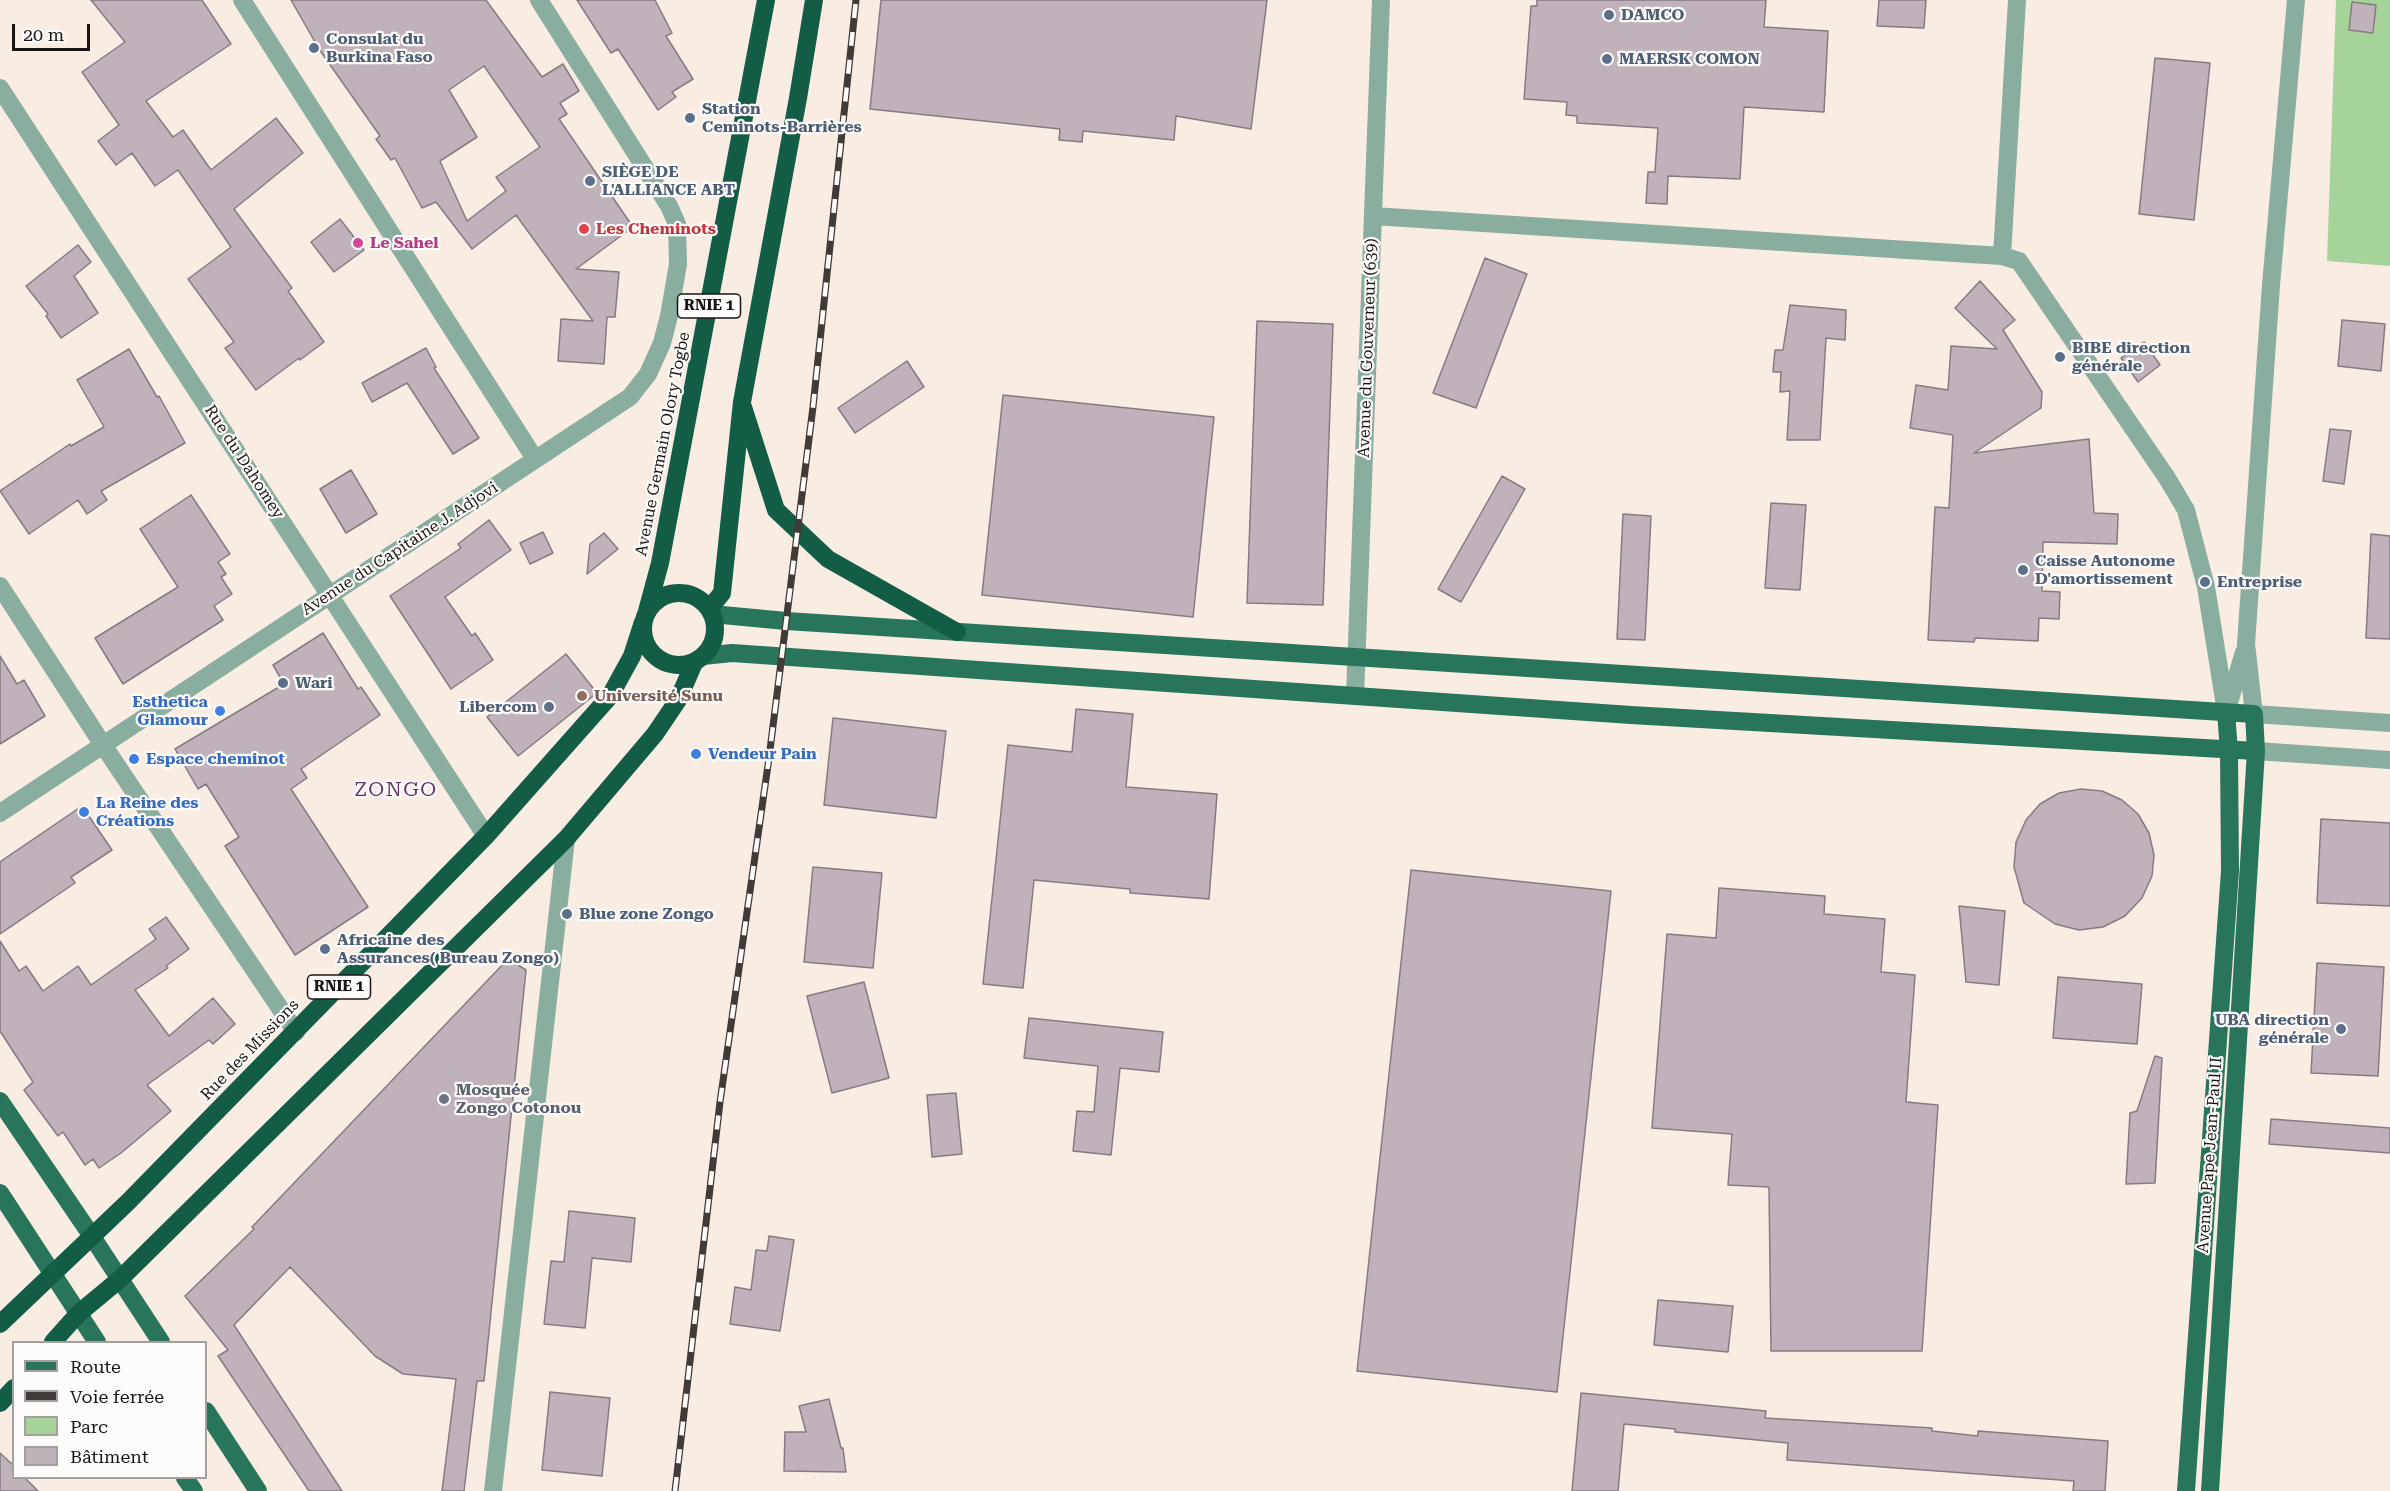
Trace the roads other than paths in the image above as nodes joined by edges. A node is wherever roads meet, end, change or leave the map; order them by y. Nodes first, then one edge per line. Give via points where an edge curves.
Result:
1 (242, 0) edge
2 (539, 0) edge
3 (766, 0) edge
4 (814, 0) edge
5 (1382, 0) edge
6 (2017, 0) edge
7 (2296, 0) edge
8 (0, 88) edge
9 (1373, 216) junction
10 (2002, 256) junction
11 (742, 402) junction
12 (536, 459) junction
13 (0, 586) edge
14 (330, 595) junction
15 (711, 612) junction
16 (645, 616) junction
17 (957, 632) junction
18 (2246, 644) junction
19 (1357, 657) junction
20 (699, 660) junction
21 (1355, 696) junction
22 (2226, 712) junction
23 (2254, 714) junction
24 (2390, 723) edge
25 (103, 745) junction
26 (2229, 751) junction
27 (2256, 751) junction
28 (2390, 760) edge
29 (0, 813) edge
30 (486, 836) junction
31 (566, 839) junction
32 (296, 1032) junction
33 (0, 1101) edge
34 (0, 1193) edge
35 (92, 1235) junction
36 (53, 1274) junction
37 (120, 1279) junction
38 (78, 1314) junction
39 (0, 1324) edge
40 (54, 1341) edge
41 (96, 1341) edge
42 (160, 1341) edge
43 (207, 1413) edge
44 (258, 1491) edge
45 (493, 1491) edge
46 (2186, 1491) edge
47 (2210, 1491) edge

1 - 12 street
2 - 12 street, Avenue du Capitaine J. Adjovi via 669,206 677,224 678,264 662,343 648,374 630,396
3 - 16 highway, Avenue Germain Olory Togbe / RNIE 1 via 662,551
4 - 11 highway, RNIE 1
5 - 9 street, Avenue du Gouverneur (639)
6 - 10 street
7 - 18 street
8 - 14 street, Rue du Dahomey
9 - 10 street
9 - 19 street, Avenue du Gouverneur (639)
10 - 22 street via 2019,261 2186,510 2206,587
11 - 15 highway, RNIE 1 via 724,581
11 - 17 highway via 776,510 828,559
12 - 14 street, Avenue du Capitaine J. Adjovi
13 - 25 street
14 - 25 street, Avenue du Capitaine J. Adjovi
14 - 30 street, Rue du Dahomey
15 - 16 highway via 697,597 675,593 654,602
15 - 17 main road
15 - 20 highway, RNIE 1 via 714,637 711,648
16 - 20 highway, RNIE 1 via 645,644 660,661 683,666
16 - 30 highway, Rue des Missions / RNIE 1 via 632,656 610,696
17 - 19 main road
18 - 22 street
18 - 23 street
19 - 21 street, Avenue du Gouverneur (639)
19 - 22 main road
20 - 21 main road via 732,653
20 - 31 highway, RNIE 1 via 654,734
21 - 26 main road
22 - 23 main road
22 - 26 main road, Avenue Pape Jean-Paul II
23 - 24 street
23 - 27 main road, Avenue Pape Jean-Paul II
25 - 29 street, Avenue du Capitaine J. Adjovi
25 - 32 street
26 - 27 main road
26 - 46 main road, Avenue Pape Jean-Paul II via 2230,871
27 - 28 street
27 - 47 main road, Avenue Pape Jean-Paul II
30 - 32 highway, Rue des Missions / RNIE 1
31 - 37 highway, RNIE 1
31 - 45 street
32 - 35 highway, Rue des Missions / RNIE 1
33 - 35 main road
34 - 36 main road
35 - 36 highway, Rue des Missions / RNIE 1
35 - 37 main road
36 - 38 main road
36 - 39 highway, Rue des Missions / RNIE 1
37 - 38 highway, RNIE 1
37 - 42 main road
38 - 40 highway, RNIE 1
38 - 41 main road
43 - 44 main road

